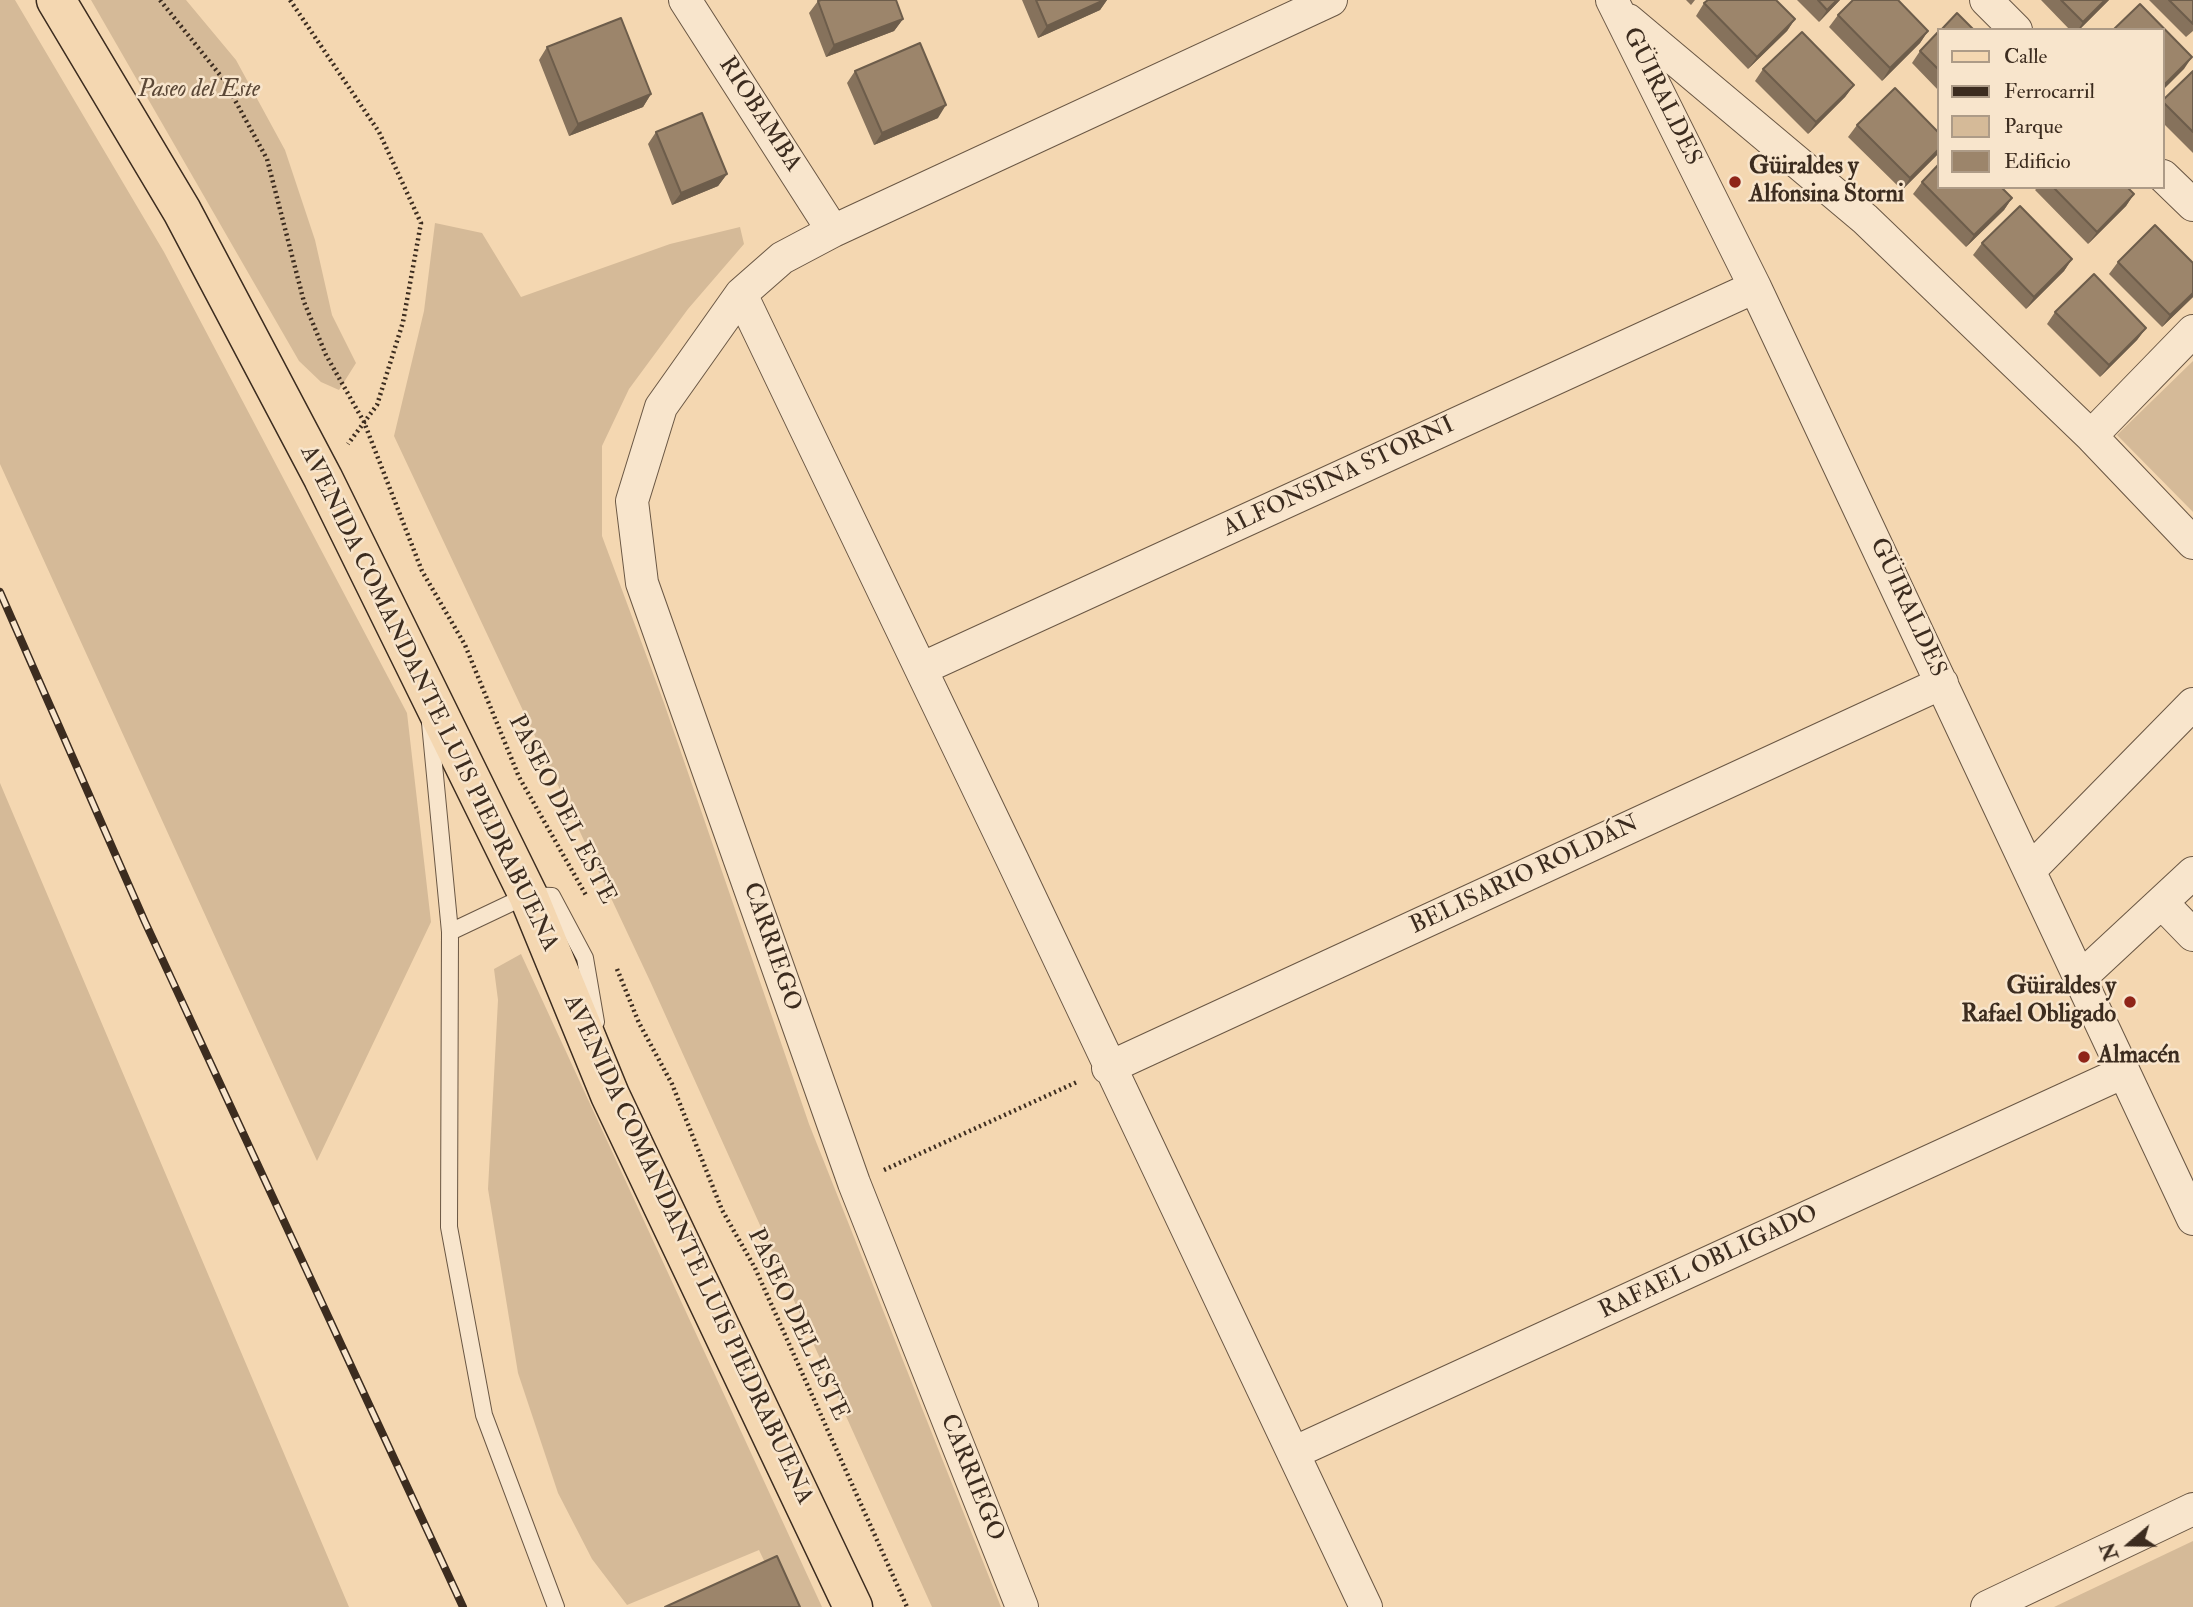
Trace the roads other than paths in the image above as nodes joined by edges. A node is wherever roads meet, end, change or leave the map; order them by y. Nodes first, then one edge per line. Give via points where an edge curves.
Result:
1 (56, 0) edge
2 (685, 0) edge
3 (1331, 0) edge
4 (1986, 0) edge
5 (1615, 6) edge
6 (2014, 28) edge
7 (2165, 178) edge
8 (2193, 205) edge
9 (833, 231) junction
10 (1755, 287) junction
11 (741, 294) junction
12 (2193, 331) edge
13 (2091, 436) junction
14 (2193, 543) edge
15 (923, 668) junction
16 (1942, 683) junction
17 (426, 689) junction
18 (2193, 704) edge
19 (2030, 870) junction
20 (2193, 873) edge
21 (528, 895) junction
22 (2162, 903) junction
23 (450, 932) junction
24 (2193, 935) edge
25 (2080, 978) junction
26 (1108, 1068) junction
27 (2124, 1072) junction
28 (2193, 1219) edge
29 (1293, 1453) junction
30 (2193, 1509) edge
31 (556, 1607) edge
32 (853, 1607) edge
33 (1022, 1607) edge
34 (1366, 1607) edge
35 (1987, 1607) edge

1 - 17 main road, AVENIDA COMANDANTE LUIS PIEDRABUENA via 182,211 323,478
2 - 9 street, RIOBAMBA
3 - 9 street, CARRIEGO
4 - 6 street
5 - 10 street, GÜIRALDES
5 - 13 street via 1865,219
7 - 8 street
9 - 11 street, CARRIEGO via 782,258
10 - 15 street, ALFONSINA STORNI
10 - 16 street, GÜIRALDES
11 - 15 street
11 - 33 street, CARRIEGO via 661,407 632,501 642,583 854,1183
12 - 13 street
13 - 14 street
15 - 26 street
16 - 19 street, GÜIRALDES
16 - 26 street, BELISARIO ROLDÁN
17 - 21 main road, AVENIDA COMANDANTE LUIS PIEDRABUENA
17 - 23 lane
18 - 19 street
19 - 25 street, GÜIRALDES
20 - 22 street
21 - 23 lane
21 - 32 main road, AVENIDA COMANDANTE LUIS PIEDRABUENA via 610,1095
22 - 24 street
22 - 25 street
23 - 31 lane via 449,1227 484,1415
25 - 27 street, GÜIRALDES
26 - 29 street
27 - 28 street, GÜIRALDES
27 - 29 street, RAFAEL OBLIGADO
29 - 34 street
30 - 35 street

